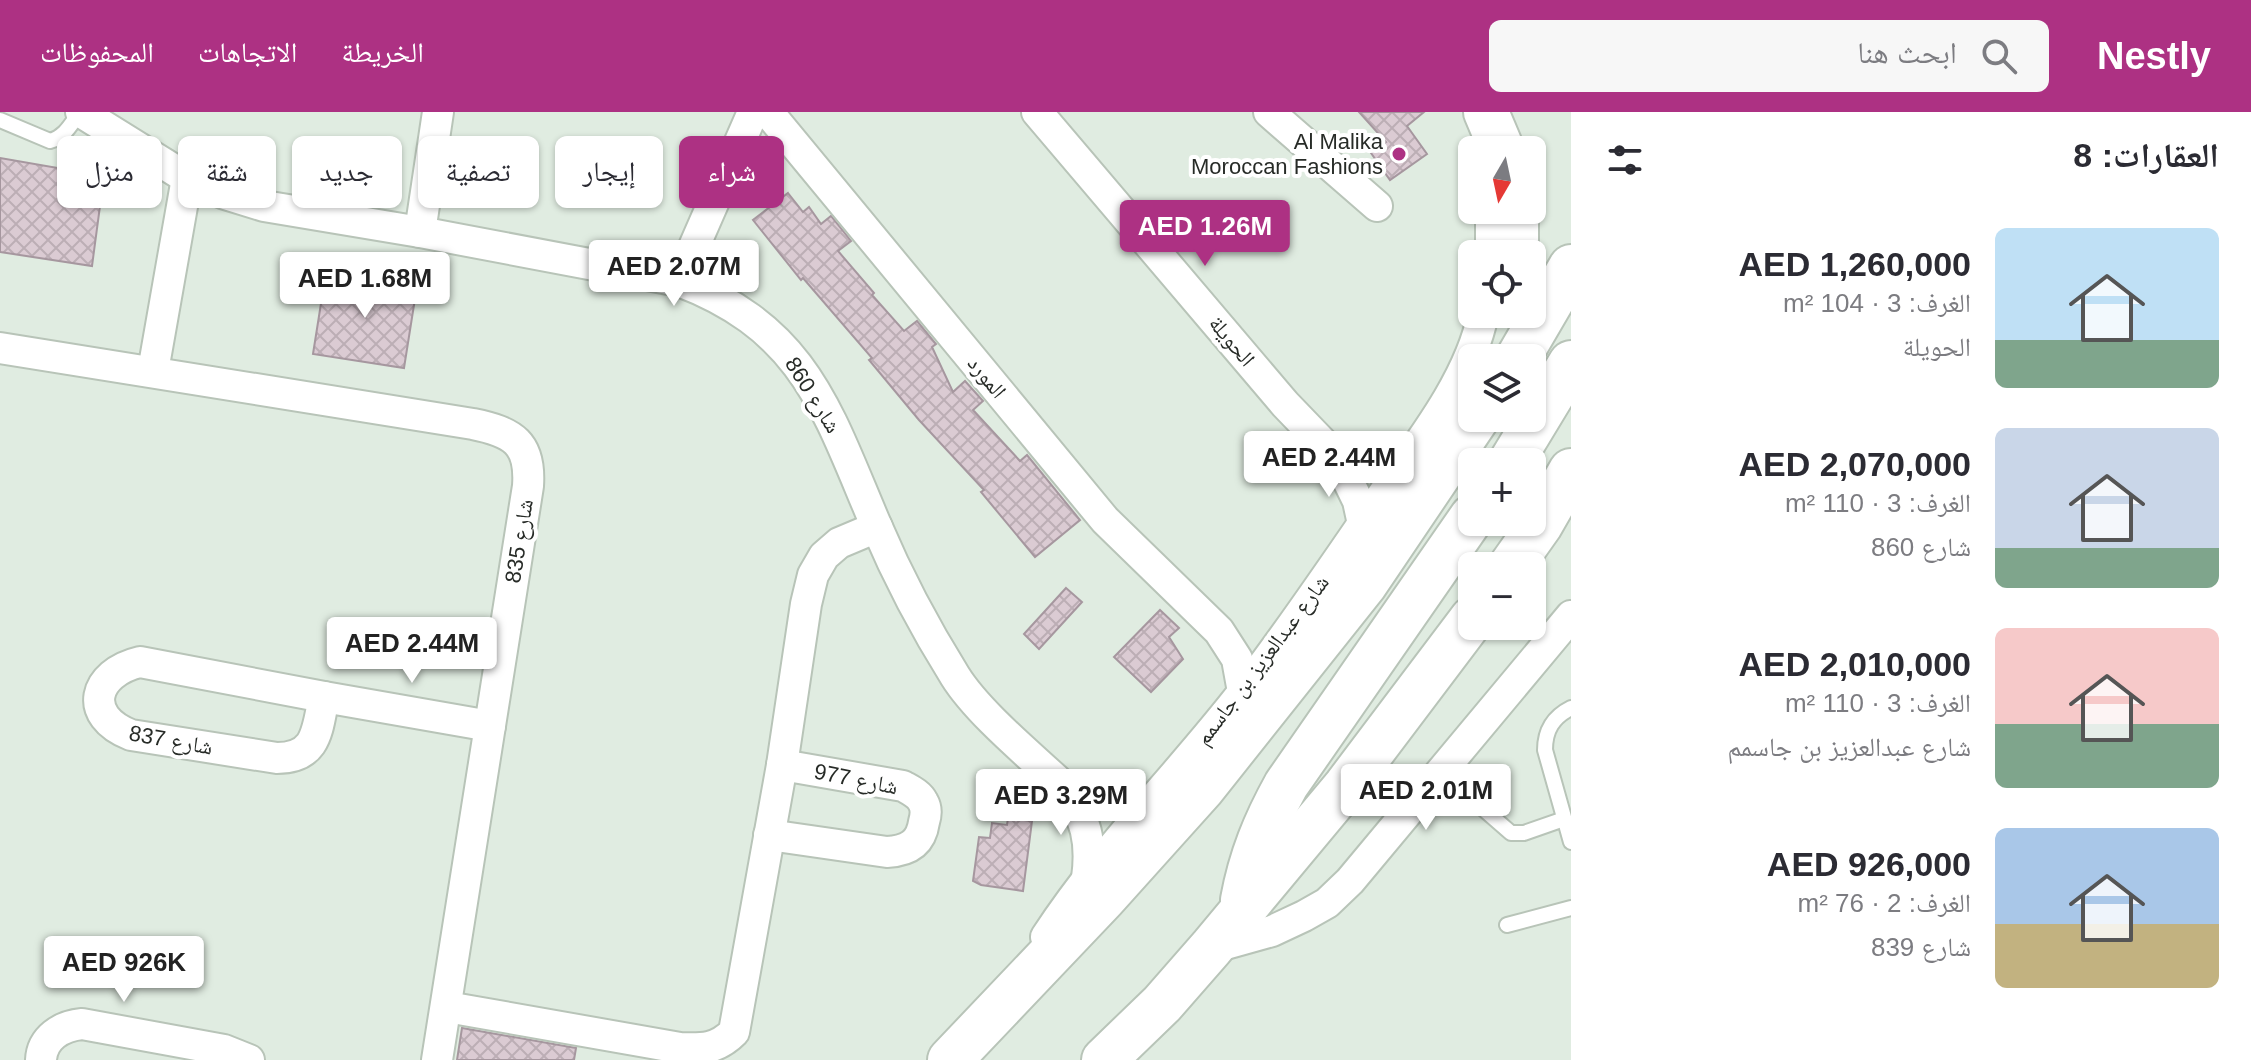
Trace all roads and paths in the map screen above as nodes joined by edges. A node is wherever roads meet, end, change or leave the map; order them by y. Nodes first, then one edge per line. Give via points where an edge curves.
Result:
1 (80, 112) edge
2 (438, 112) edge
3 (753, 112) edge
4 (768, 112) edge
5 (1037, 112) edge
6 (1269, 112) edge
7 (1464, 112) edge
8 (1486, 112) edge
9 (0, 120) edge
10 (1473, 136) edge
11 (1496, 136) edge
12 (178, 172) edge
13 (1377, 206) dead end
14 (182, 208) edge
15 (276, 208) edge
16 (420, 232) junction
17 (1571, 267) edge
18 (679, 281) junction
19 (1481, 328) edge
20 (1526, 344) edge
21 (0, 348) edge
22 (1571, 363) edge
23 (153, 371) junction
24 (1458, 425) edge
25 (1462, 432) edge
26 (1519, 448) edge
27 (1337, 458) junction
28 (1423, 467) junction
29 (1571, 471) edge
30 (1556, 514) edge
31 (1363, 524) junction
32 (877, 527) junction
33 (1459, 536) edge
34 (1523, 552) edge
35 (1571, 616) edge
36 (1219, 631) junction
37 (1458, 638) edge
38 (1281, 640) junction
39 (1243, 692) junction
40 (324, 697) junction
41 (1571, 708) edge
42 (490, 726) junction
43 (782, 765) junction
44 (1457, 786) dead end
45 (1065, 788) junction
46 (1151, 803) junction
47 (1564, 819) junction
48 (769, 835) junction
49 (1571, 842) edge
50 (1087, 878) junction
51 (1571, 908) edge
52 (1241, 911) junction
53 (1507, 925) dead end
54 (1211, 948) junction
55 (1016, 991) junction
56 (447, 1007) junction
57 (608, 1048) edge
58 (678, 1054) edge
59 (41, 1060) edge
60 (249, 1060) edge
61 (437, 1060) edge
62 (950, 1060) edge
63 (1104, 1060) edge

1 - 9 lane via 50,141
1 - 12 street, شارع 860
2 - 16 street
3 - 18 street
4 - 36 street, المورد via 1105,520
5 - 27 street, الحويلة
6 - 13 street
7 - 10 street
8 - 11 main road
14 - 23 street
15 - 16 street, شارع 860
16 - 18 street, شارع 860
17 - 20 main road
18 - 32 street, شارع 860 via 742,311 775,337 802,370 827,410
19 - 28 street, شارع عبدالعزيز بن جاسمم
21 - 23 street, شارع 835
22 - 26 main road
23 - 42 street, شارع 835 via 495,428 522,446 529,465 528,486
24 - 28 main road
25 - 28 main road, شارع عبدالعزيز بن جاسمم
27 - 28 street
27 - 31 street, الحويلة
28 - 31 street, شارع عبدالعزيز بن جاسمم
28 - 55 main road, شارع عبدالعزيز بن جاسمم via 1365,584 1202,789
29 - 30 main road
30 - 34 main road
31 - 38 street, شارع عبدالعزيز بن جاسمم
32 - 43 street, شارع 977 via 839,543 813,575
32 - 45 street, شارع 860 via 957,680
33 - 52 main road via 1286,785 1250,862
35 - 54 street via 1327,903 1272,931
36 - 38 street via 1249,640
36 - 39 street, المورد via 1237,659
37 - 52 main road via 1346,786
38 - 39 street, شارع عبدالعزيز بن جاسمم
39 - 46 street, شارع عبدالعزيز بن جاسمم
40 - 40 street, شارع 837 via 140,662 113,672 104,684 100,708 105,721 131,735 289,758 315,738
40 - 42 street, شارع 837
41 - 47 lane via 1554,720 1545,738
42 - 56 street, شارع 835
43 - 48 street, شارع 977
43 - 48 street, شارع 977 via 903,786 924,803 923,831 901,852
44 - 47 lane via 1511,833
45 - 46 street, شارع 860 via 1107,801
45 - 50 street, شارع 860 via 1088,830
46 - 50 street, شارع عبدالعزيز بن جاسمم
47 - 49 lane
48 - 58 street, شارع 977 via 734,1032 712,1048
50 - 55 street, شارع عبدالعزيز بن جاسمم via 1040,945
51 - 53 lane
52 - 54 main road
54 - 63 main road
55 - 62 main road, شارع عبدالعزيز بن جاسمم
56 - 57 street, شارع 977
56 - 61 street, شارع 835
57 - 58 street, شارع 977
59 - 60 street via 50,1037 82,1024 224,1050

